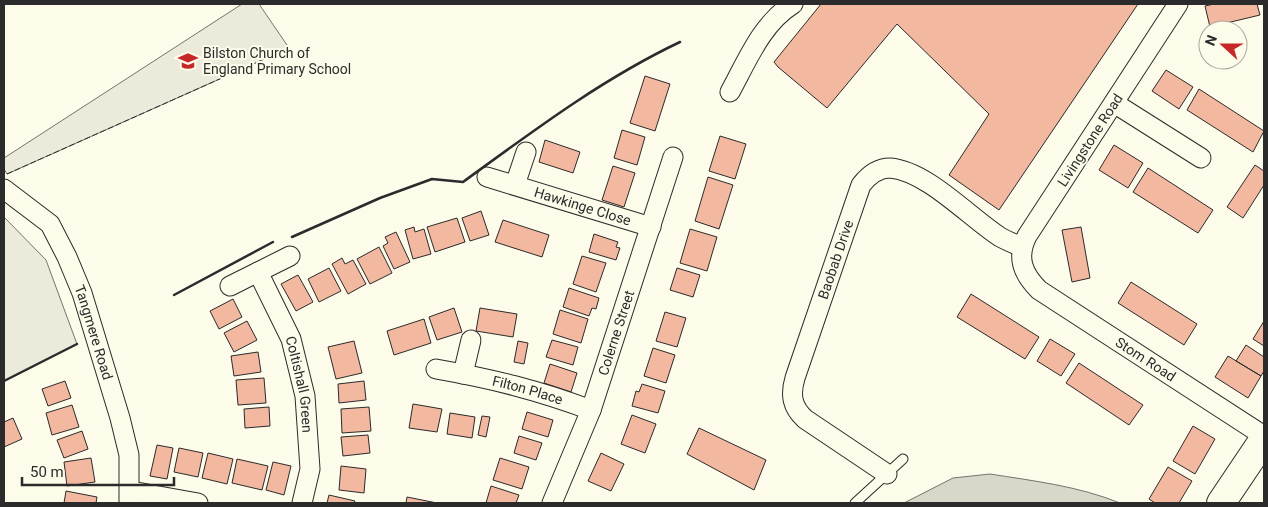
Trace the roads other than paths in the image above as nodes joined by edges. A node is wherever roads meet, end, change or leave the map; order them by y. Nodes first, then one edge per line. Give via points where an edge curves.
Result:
1 (793, 4) edge
2 (1178, 4) edge
3 (730, 92) dead end
4 (1114, 103) junction
5 (526, 152) dead end
6 (673, 157) dead end
7 (1201, 158) dead end
8 (487, 177) dead end
9 (515, 185) junction
10 (4, 189) edge
11 (651, 227) junction
12 (1022, 247) junction
13 (290, 256) dead end
14 (258, 272) junction
15 (230, 286) dead end
16 (471, 340) dead end
17 (436, 369) dead end
18 (463, 374) junction
19 (591, 410) junction
20 (1264, 436) edge
21 (1264, 440) edge
22 (903, 459) dead end
23 (887, 474) junction
24 (130, 497) edge
25 (198, 503) edge
26 (302, 503) edge
27 (552, 503) edge
28 (855, 503) edge
29 (1221, 503) edge

1 - 3 street via 782,10 756,42
2 - 4 street, Livingstone Road
4 - 7 street
4 - 12 street, Livingstone Road
5 - 9 street
6 - 11 street, Colerne Street
8 - 9 street, Hawkinge Close
9 - 11 street, Hawkinge Close
10 - 24 street, Tangmere Road via 50,224 82,293 129,455
11 - 19 street, Colerne Street
12 - 20 street, Stom Road via 1022,266 1028,280 1040,290
12 - 23 street, Baobab Drive via 1002,238 926,182 901,170 888,168 877,171 861,185 795,378 793,402 805,419
13 - 14 street
14 - 15 street
14 - 26 street, Coltishall Green via 291,339 305,396 310,469
16 - 18 street
17 - 18 street, Filton Place
18 - 19 street, Filton Place via 535,390
19 - 27 street, Colerne Street
21 - 29 main road
22 - 23 lane
23 - 28 lane
24 - 25 street

